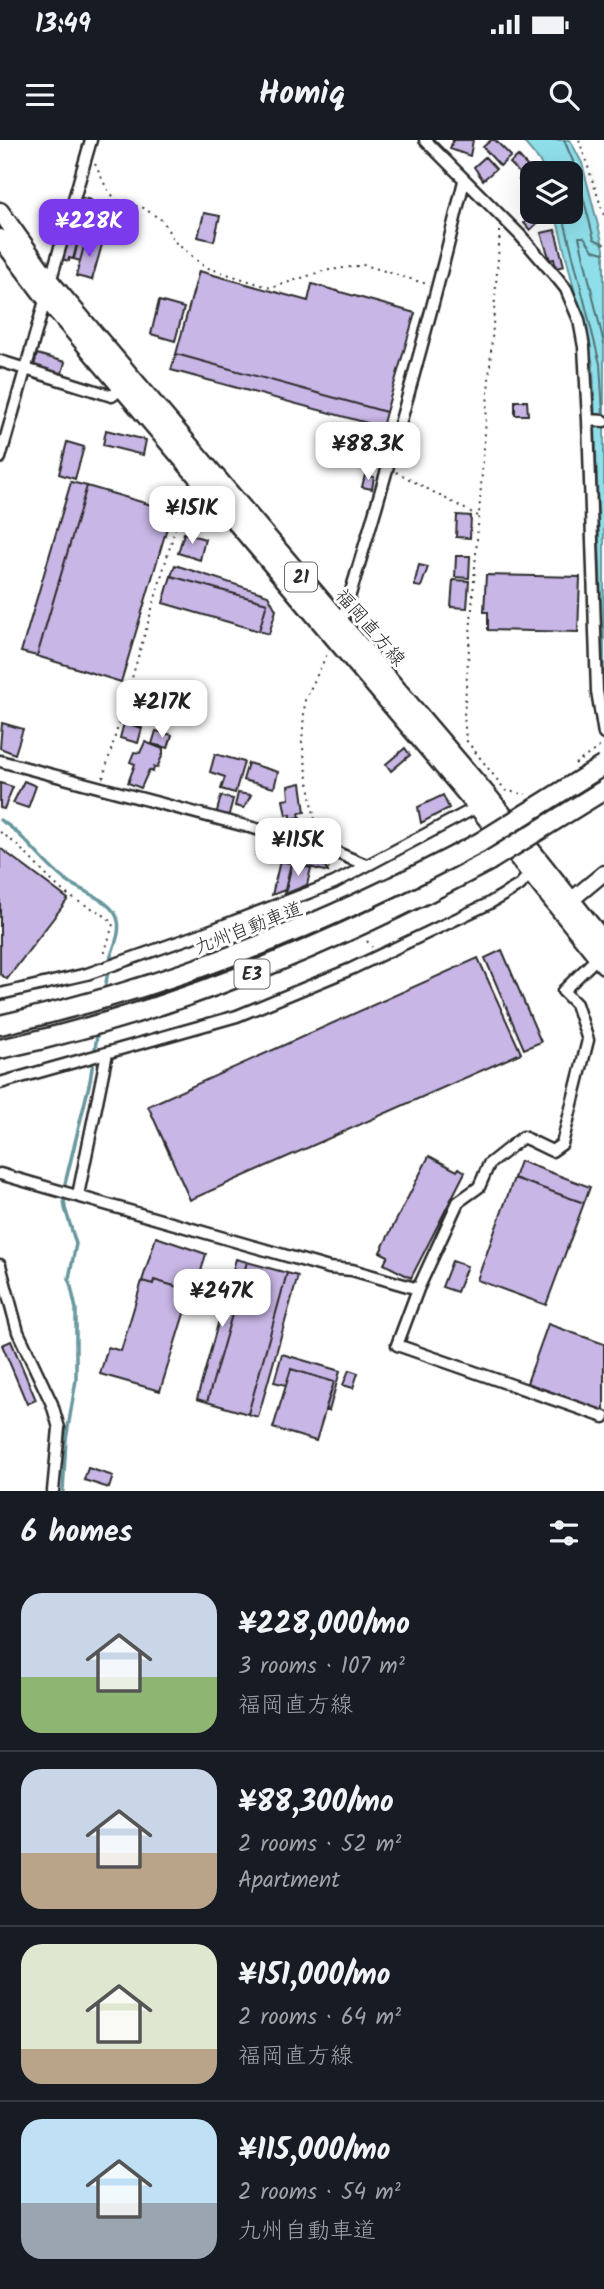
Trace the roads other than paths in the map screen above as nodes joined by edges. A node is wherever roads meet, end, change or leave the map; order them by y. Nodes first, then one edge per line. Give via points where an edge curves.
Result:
1 (91, 140) edge
2 (425, 140) edge
3 (464, 181) junction
4 (0, 211) edge
5 (0, 238) edge
6 (50, 281) junction
7 (46, 299) junction
8 (0, 361) edge
9 (26, 368) junction
10 (122, 388) junction
11 (596, 421) edge
12 (0, 458) edge
13 (337, 631) junction
14 (604, 734) edge
15 (0, 761) edge
16 (604, 765) edge
17 (604, 790) edge
18 (478, 807) junction
19 (366, 865) junction
20 (530, 873) junction
21 (604, 873) edge
22 (566, 905) junction
23 (604, 941) edge
24 (602, 958) edge
25 (0, 995) edge
26 (0, 1025) edge
27 (0, 1049) edge
28 (107, 1053) junction
29 (0, 1083) edge
30 (0, 1174) edge
31 (78, 1195) junction
32 (0, 1265) edge
33 (418, 1289) junction
34 (604, 1417) edge
35 (53, 1491) edge

1 - 6 street
2 - 3 street
3 - 11 street via 558,279 572,302
3 - 13 street via 389,468
4 - 6 main road, 福岡直方線 / 21
5 - 7 main road, 福岡直方線 / 21
6 - 7 street
6 - 13 main road, 福岡直方線 / 21
7 - 9 street
7 - 10 main road, 福岡直方線 / 21
8 - 9 street
9 - 10 street via 111,396
9 - 12 street
10 - 13 main road, 福岡直方線 / 21
11 - 14 street via 597,691
13 - 18 main road, 福岡直方線 / 21
13 - 22 main road, 福岡直方線 / 21 via 491,799
15 - 19 street via 321,846
16 - 26 highway, 九州自動車道 / E3, bridge via 479,843 372,898 253,950 115,996
17 - 27 highway, E3, bridge via 489,861 379,918 261,970 121,1019
18 - 19 street
18 - 20 main road, 福岡直方線 / 21
19 - 25 street via 334,883 100,970
20 - 22 main road, 福岡直方線 / 21
20 - 28 street via 520,885 488,904 351,970 237,1016
21 - 22 street
22 - 23 main road, 福岡直方線 / 21
22 - 24 main road, 福岡直方線 / 21
24 - 33 street via 564,991 576,1004 588,1040 562,1144 552,1151 523,1137 489,1164 479,1187 458,1202
28 - 29 street
28 - 31 street
30 - 31 street
31 - 33 street
32 - 35 street via 18,1332 59,1427
33 - 34 street via 397,1345

